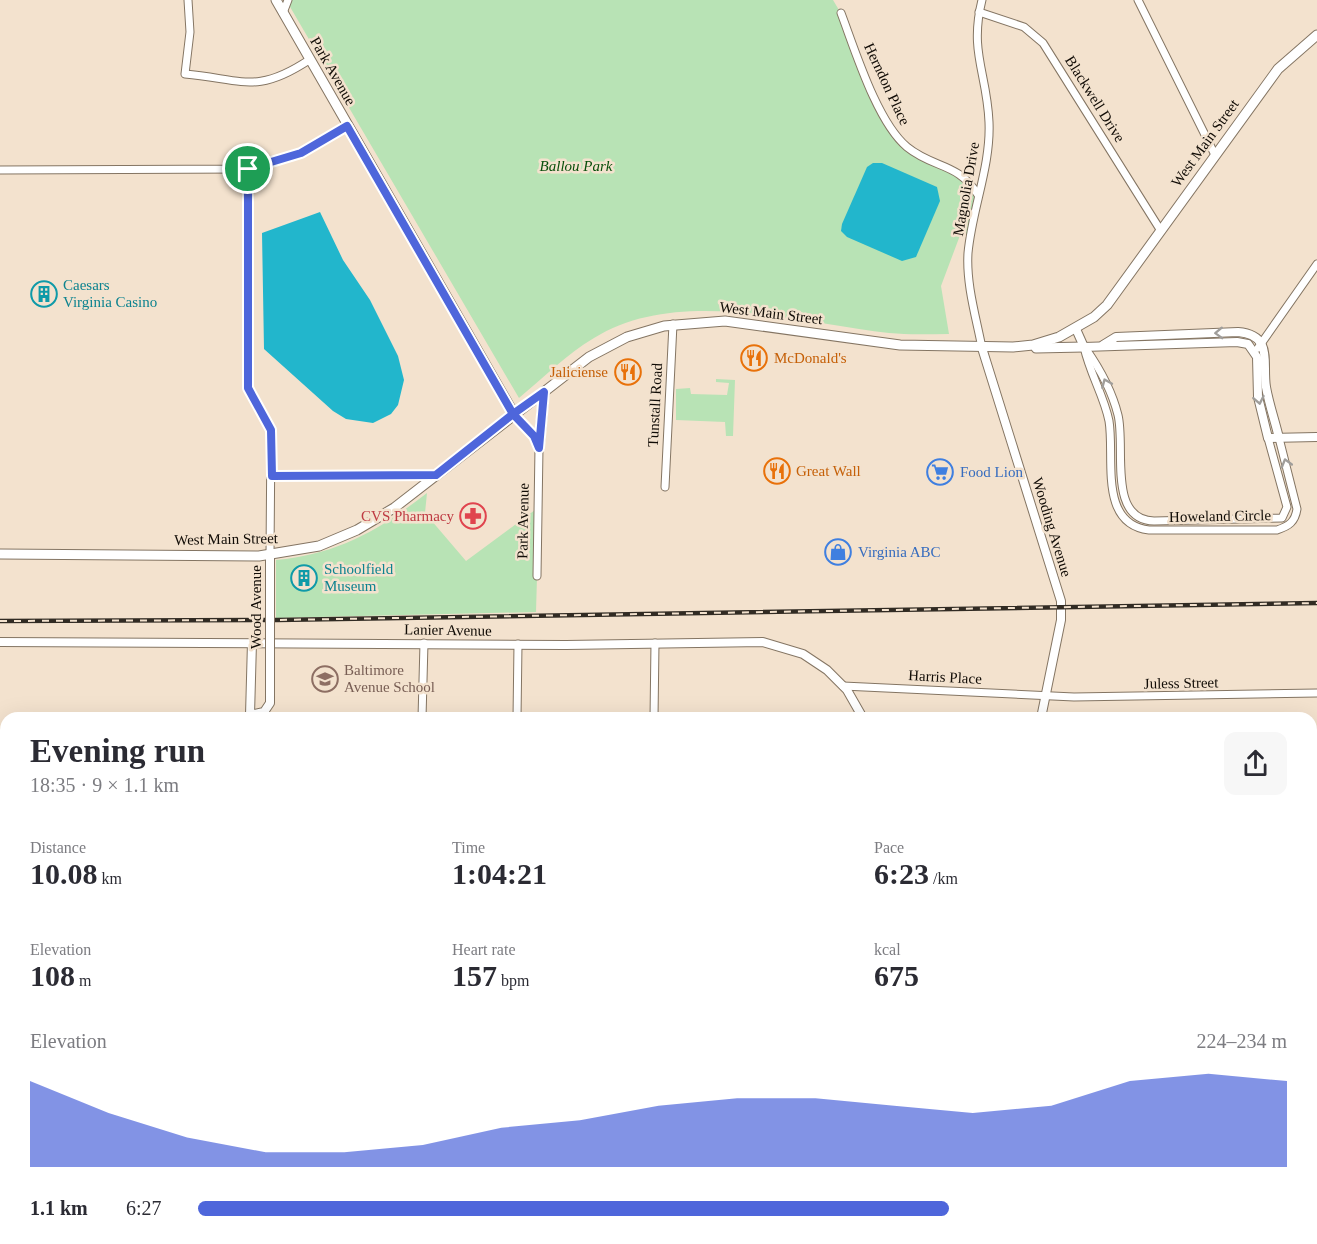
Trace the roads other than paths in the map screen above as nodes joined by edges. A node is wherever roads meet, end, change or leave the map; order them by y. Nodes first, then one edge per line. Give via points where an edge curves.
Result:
1 (188, 0) edge
2 (276, 0) edge
3 (288, 0) edge
4 (982, 0) edge
5 (1138, 0) edge
6 (979, 12) junction
7 (283, 13) junction
8 (842, 14) dead end
9 (1317, 35) edge
10 (309, 60) junction
11 (347, 126) junction
12 (1215, 154) junction
13 (248, 169) junction
14 (0, 170) edge
15 (978, 195) junction
16 (1161, 231) junction
17 (1317, 264) edge
18 (673, 324) junction
19 (1076, 329) junction
20 (1176, 334) junction
21 (1103, 345) junction
22 (1177, 345) junction
23 (1084, 346) junction
24 (1013, 347) junction
25 (982, 348) junction
26 (1258, 348) junction
27 (544, 392) junction
28 (1116, 409) junction
29 (1106, 411) junction
30 (513, 414) junction
31 (1317, 437) edge
32 (1268, 438) junction
33 (1279, 438) junction
34 (539, 448) junction
35 (1121, 450) junction
36 (1111, 451) junction
37 (436, 475) junction
38 (272, 476) junction
39 (665, 487) dead end
40 (1293, 489) junction
41 (1282, 490) junction
42 (1114, 492) junction
43 (1123, 492) junction
44 (1261, 519) junction
45 (1154, 521) junction
46 (1154, 530) junction
47 (1261, 530) junction
48 (0, 554) edge
49 (270, 555) junction
50 (537, 576) dead end
51 (0, 642) edge
52 (252, 642) junction
53 (424, 643) junction
54 (655, 643) junction
55 (518, 644) junction
56 (843, 686) junction
57 (1317, 693) edge
58 (1046, 697) junction
59 (250, 712) edge
60 (264, 712) edge
61 (422, 712) edge
62 (517, 712) edge
63 (654, 712) edge
64 (859, 712) edge
65 (1042, 712) edge

1 - 10 street via 190,32 185,74 259,82 287,75
2 - 7 main road, Park Avenue
3 - 7 street
4 - 6 street, Magnolia Drive
5 - 12 street
6 - 15 street, Magnolia Drive via 976,52 989,121 987,156
6 - 16 street, Blackwell Drive via 1024,27 1043,43
7 - 10 main road, Park Avenue
8 - 15 street, Herndon Place via 870,87 896,135 918,154 964,176
9 - 12 main road, West Main Street via 1278,69
10 - 11 main road, Park Avenue
11 - 13 street via 301,153
11 - 30 main road, Park Avenue
12 - 16 main road, West Main Street
13 - 14 street
13 - 38 street, Wood Avenue via 248,388 271,430
15 - 25 street, Magnolia Drive via 968,268
16 - 19 main road, West Main Street via 1107,305
17 - 26 street
18 - 25 main road, West Main Street via 725,321 876,342
18 - 27 main road, West Main Street via 645,330 607,346
18 - 39 street, Tunstall Road
19 - 23 street, Howeland Circle
19 - 24 main road, West Main Street via 1048,342
20 - 21 street via 1116,337
20 - 22 street
26 -> 20 street via 1245,333
21 - 22 street
21 - 23 street
22 - 26 street via 1244,342
23 - 24 main road
28 -> 23 street, Howeland Circle via 1100,369
23 - 29 street, Howeland Circle via 1089,371
24 - 25 main road, West Main Street
25 - 58 street, Wooding Avenue via 1061,601
26 -> 32 street, Howeland Circle via 1258,397
26 - 33 street, Howeland Circle via 1266,358 1266,385
27 - 30 main road, West Main Street
27 - 34 main road
28 - 29 street
28 - 35 street, Howeland Circle
29 - 36 street, Howeland Circle
30 - 34 street, Park Avenue via 534,436
30 - 37 main road, West Main Street
31 - 33 street
32 - 33 street
32 - 41 street, Howeland Circle
40 -> 33 street, Howeland Circle
34 - 50 street, Park Avenue
35 - 36 street
35 - 43 street, Howeland Circle
36 - 42 street, Howeland Circle
37 - 38 street
37 - 49 main road, West Main Street via 377,519 343,538
38 - 49 street, Wood Avenue
40 - 41 street
40 - 47 street, Howeland Circle via 1297,509 1292,524 1277,530
41 - 44 street, Howeland Circle via 1285,516
42 - 43 street
42 - 46 street, Howeland Circle via 1116,508 1125,520 1135,528
43 - 45 street, Howeland Circle via 1134,516
44 - 45 street, Howeland Circle
44 - 47 street
45 - 46 street
46 - 47 street, Howeland Circle
48 - 49 main road, West Main Street
49 - 60 street, Wood Avenue, bridge via 270,703
51 - 52 street, Lanier Avenue
52 - 53 street, Lanier Avenue
52 - 59 street
53 - 55 street, Lanier Avenue
53 - 61 street
54 - 55 street, Lanier Avenue
54 - 56 street, Lanier Avenue via 777,644 813,660
54 - 63 street
55 - 62 street
56 - 58 street, Harris Place
56 - 64 street, Lanier Avenue
57 - 58 street, Juless Street
58 - 65 street, Wooding Avenue

